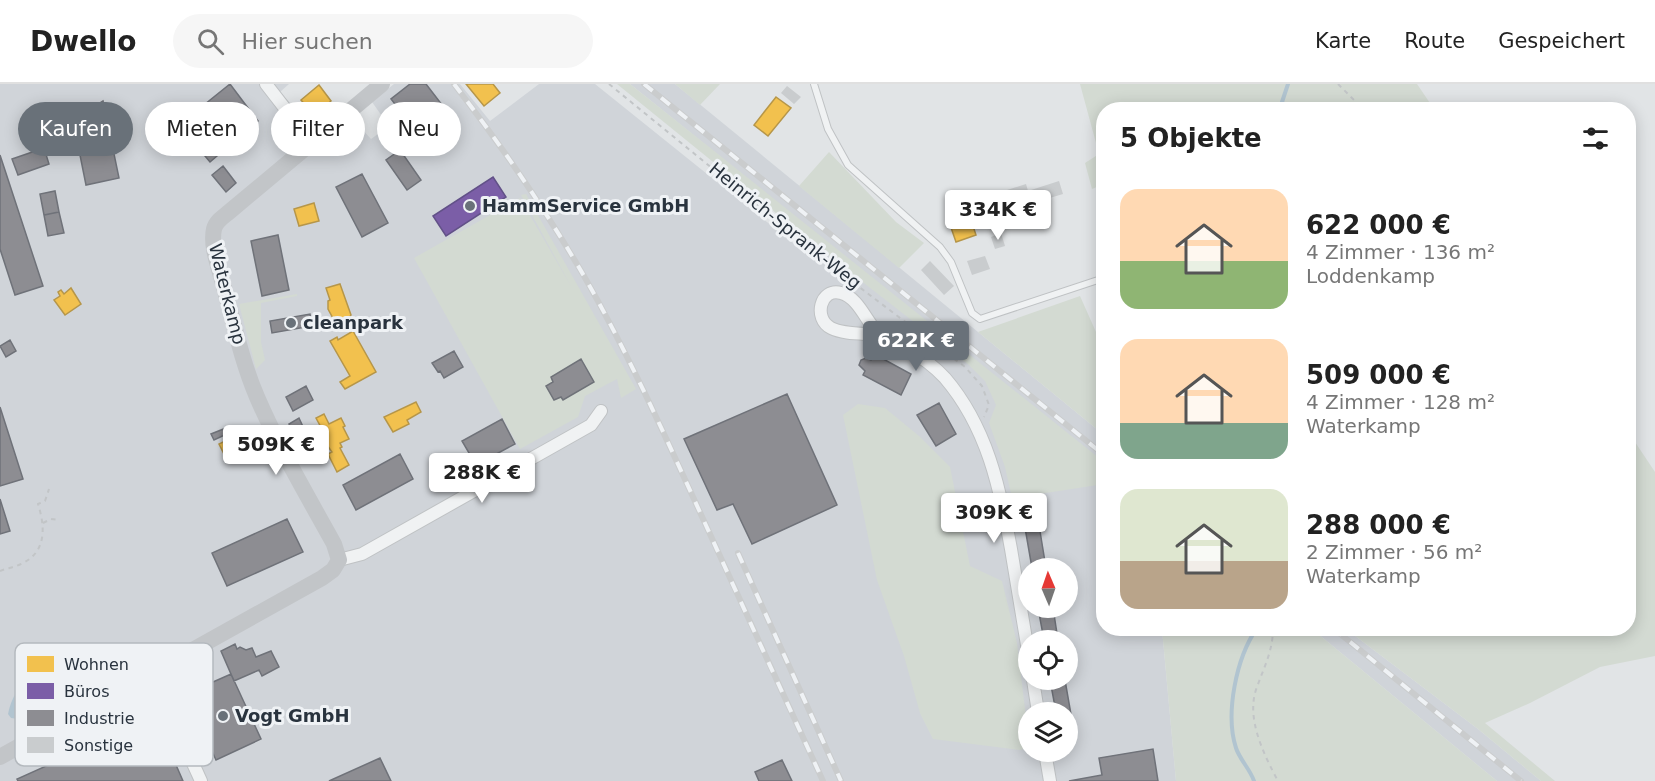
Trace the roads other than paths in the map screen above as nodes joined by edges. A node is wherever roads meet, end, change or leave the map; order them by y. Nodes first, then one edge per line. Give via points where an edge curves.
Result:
1 (266, 84) edge
2 (382, 84) edge
3 (814, 84) edge
4 (280, 102) edge
5 (360, 102) edge
6 (295, 156) edge
7 (1096, 281) edge
8 (880, 335) junction
9 (601, 411) dead end
10 (339, 560) junction
11 (1024, 630) edge
12 (205, 643) edge
13 (15, 749) edge
14 (0, 757) edge
15 (1047, 762) edge
16 (194, 766) edge
17 (201, 781) edge
18 (1050, 781) edge

1 - 4 street
2 - 5 street, Waterkamp
3 - 7 lane via 828,129 848,165 940,247 951,262 972,313 980,319
6 - 10 street, Waterkamp via 216,224 213,242 256,396 334,543
8 - 8 street via 830,328 821,316 822,301 834,292 845,294
8 - 11 street via 926,360 945,378 977,425 1004,510
9 - 10 street via 591,425 362,554
10 - 12 street via 322,578
13 - 14 street
15 - 18 street
16 - 17 street

